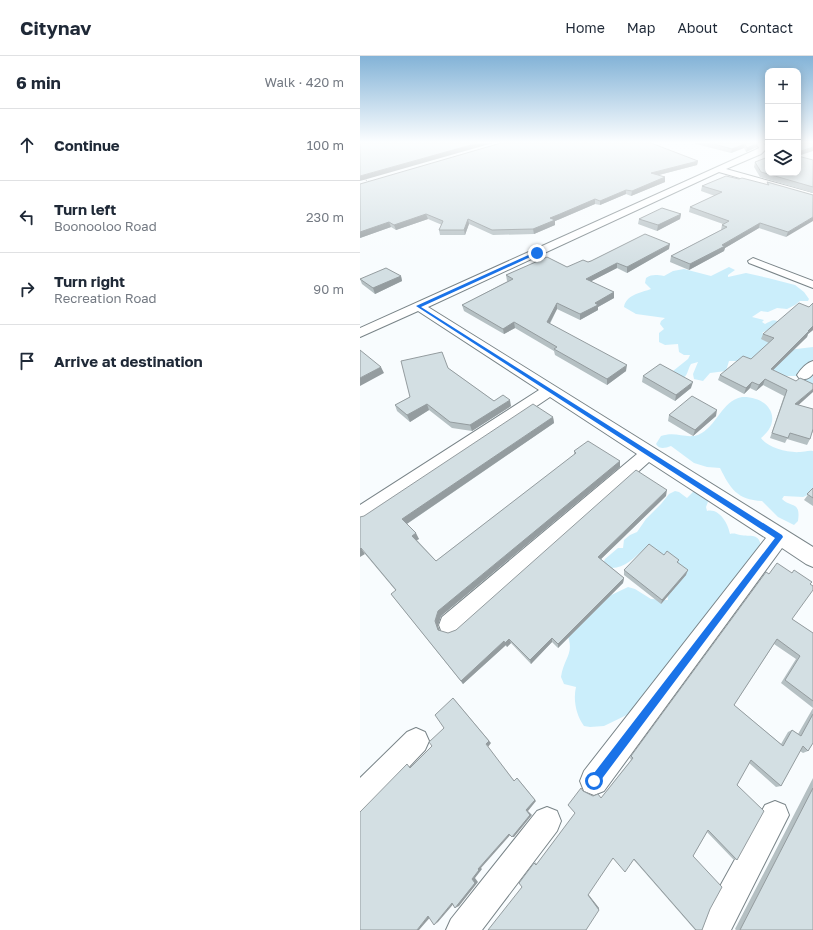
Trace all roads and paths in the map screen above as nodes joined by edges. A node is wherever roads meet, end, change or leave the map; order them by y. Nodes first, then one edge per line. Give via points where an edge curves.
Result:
1 (688, 184) edge
2 (769, 184) edge
3 (813, 196) edge
4 (753, 261) dead end
5 (813, 285) edge
6 (418, 306) junction
7 (360, 332) edge
8 (550, 390) junction
9 (648, 453) junction
10 (360, 515) edge
11 (780, 537) junction
12 (813, 558) edge
13 (450, 625) dead end
14 (416, 741) dead end
15 (594, 781) dead end
16 (360, 798) edge
17 (775, 814) dead end
18 (546, 821) dead end
19 (462, 930) edge
20 (715, 930) edge

1 - 6 street
2 - 3 street
4 - 5 street
6 - 7 street
6 - 8 street
8 - 9 street
8 - 10 street
9 - 11 street
9 - 13 street
11 - 12 street
11 - 15 street
14 - 16 street
17 - 20 street
18 - 19 street

